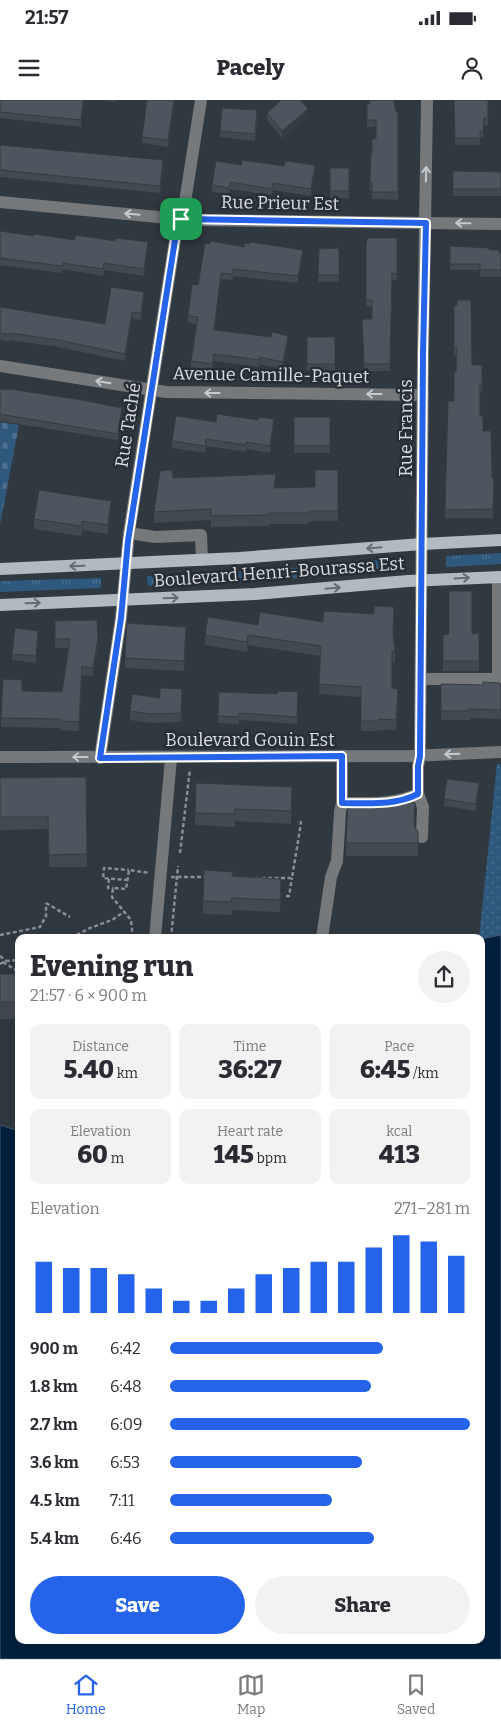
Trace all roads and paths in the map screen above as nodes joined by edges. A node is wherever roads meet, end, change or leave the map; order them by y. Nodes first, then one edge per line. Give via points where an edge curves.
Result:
1 (201, 100) edge
2 (427, 100) edge
3 (0, 202) edge
4 (181, 219) junction
5 (426, 223) junction
6 (501, 224) edge
7 (0, 366) edge
8 (151, 390) junction
9 (423, 395) junction
10 (129, 534) junction
11 (501, 540) edge
12 (422, 544) junction
13 (202, 560) junction
14 (126, 564) junction
15 (0, 569) edge
16 (500, 577) edge
17 (422, 580) junction
18 (123, 600) junction
19 (0, 605) edge
20 (421, 680) junction
21 (501, 752) edge
22 (342, 756) junction
23 (420, 756) junction
24 (0, 757) edge
25 (100, 758) junction
26 (171, 758) junction
27 (190, 768) dead end
28 (418, 794) junction
29 (342, 803) junction
30 (297, 822) dead end
31 (422, 836) dead end
32 (180, 853) dead end
33 (178, 866) dead end
34 (130, 870) junction
35 (155, 874) dead end
36 (167, 876) dead end
37 (177, 878) junction
38 (212, 878) edge
39 (253, 878) edge
40 (292, 878) junction
41 (109, 879) junction
42 (128, 880) junction
43 (113, 888) junction
44 (286, 896) dead end
45 (124, 912) junction
46 (70, 917) dead end
47 (78, 934) edge
48 (133, 934) edge
49 (154, 934) edge
50 (171, 934) edge
51 (323, 934) edge
52 (0, 935) edge
53 (0, 956) edge
54 (3, 962) edge
55 (15, 970) edge

1 - 4 street, Rue Taché
5 -> 2 street, Rue Francis
4 -> 3 street, Rue Prieur Est
4 - 5 street, Rue Prieur Est
4 - 8 street, Rue Taché
6 -> 5 street, Rue Prieur Est
5 - 9 street, Rue Francis
8 -> 7 street, Avenue Camille-Paquet
9 -> 8 street, Avenue Camille-Paquet
8 - 10 street, Rue Taché
9 - 12 street, Rue Francis
10 - 13 street via 155,537 201,535
10 - 14 street, Rue Taché
11 - 12 main road, Boulevard Henri-Bourassa Est
12 -> 13 main road, Boulevard Henri-Bourassa Est
12 - 17 street, Rue Francis
13 - 14 main road, Boulevard Henri-Bourassa Est
14 -> 15 main road, Boulevard Henri-Bourassa Est
14 - 18 street, Rue Taché
17 -> 16 main road, Boulevard Henri-Bourassa Est
16 - 20 street via 498,679
18 -> 17 main road, Boulevard Henri-Bourassa Est via 255,594
17 - 20 street, Rue Francis
19 -> 18 main road, Boulevard Henri-Bourassa Est
18 - 25 street, Rue Taché
20 - 23 street, Rue Francis
21 -> 23 street, Boulevard Gouin Est
22 - 23 street, Boulevard Gouin Est
22 - 26 street, Boulevard Gouin Est
22 - 29 street
23 - 28 street, Rue Francis
25 -> 24 street, Boulevard Gouin Est
25 - 26 street, Boulevard Gouin Est
26 - 49 street
27 - 32 path
28 - 29 street via 390,803
28 - 31 street, Rue Francis via 423,807
29 - 51 street via 338,861 331,876
30 - 40 path via 301,822
33 - 37 path
34 - 35 path
34 - 41 path via 104,868 103,878
34 - 42 path
36 - 37 path
37 - 38 path
37 - 50 path
39 - 40 path
40 - 44 path via 289,896
41 - 42 path
41 - 43 path via 108,888
42 - 43 path via 126,889
43 - 45 path via 112,897
45 - 47 path
45 - 48 path via 131,920
46 - 52 path via 46,902 46,916 40,928
53 - 54 path
54 - 55 path

